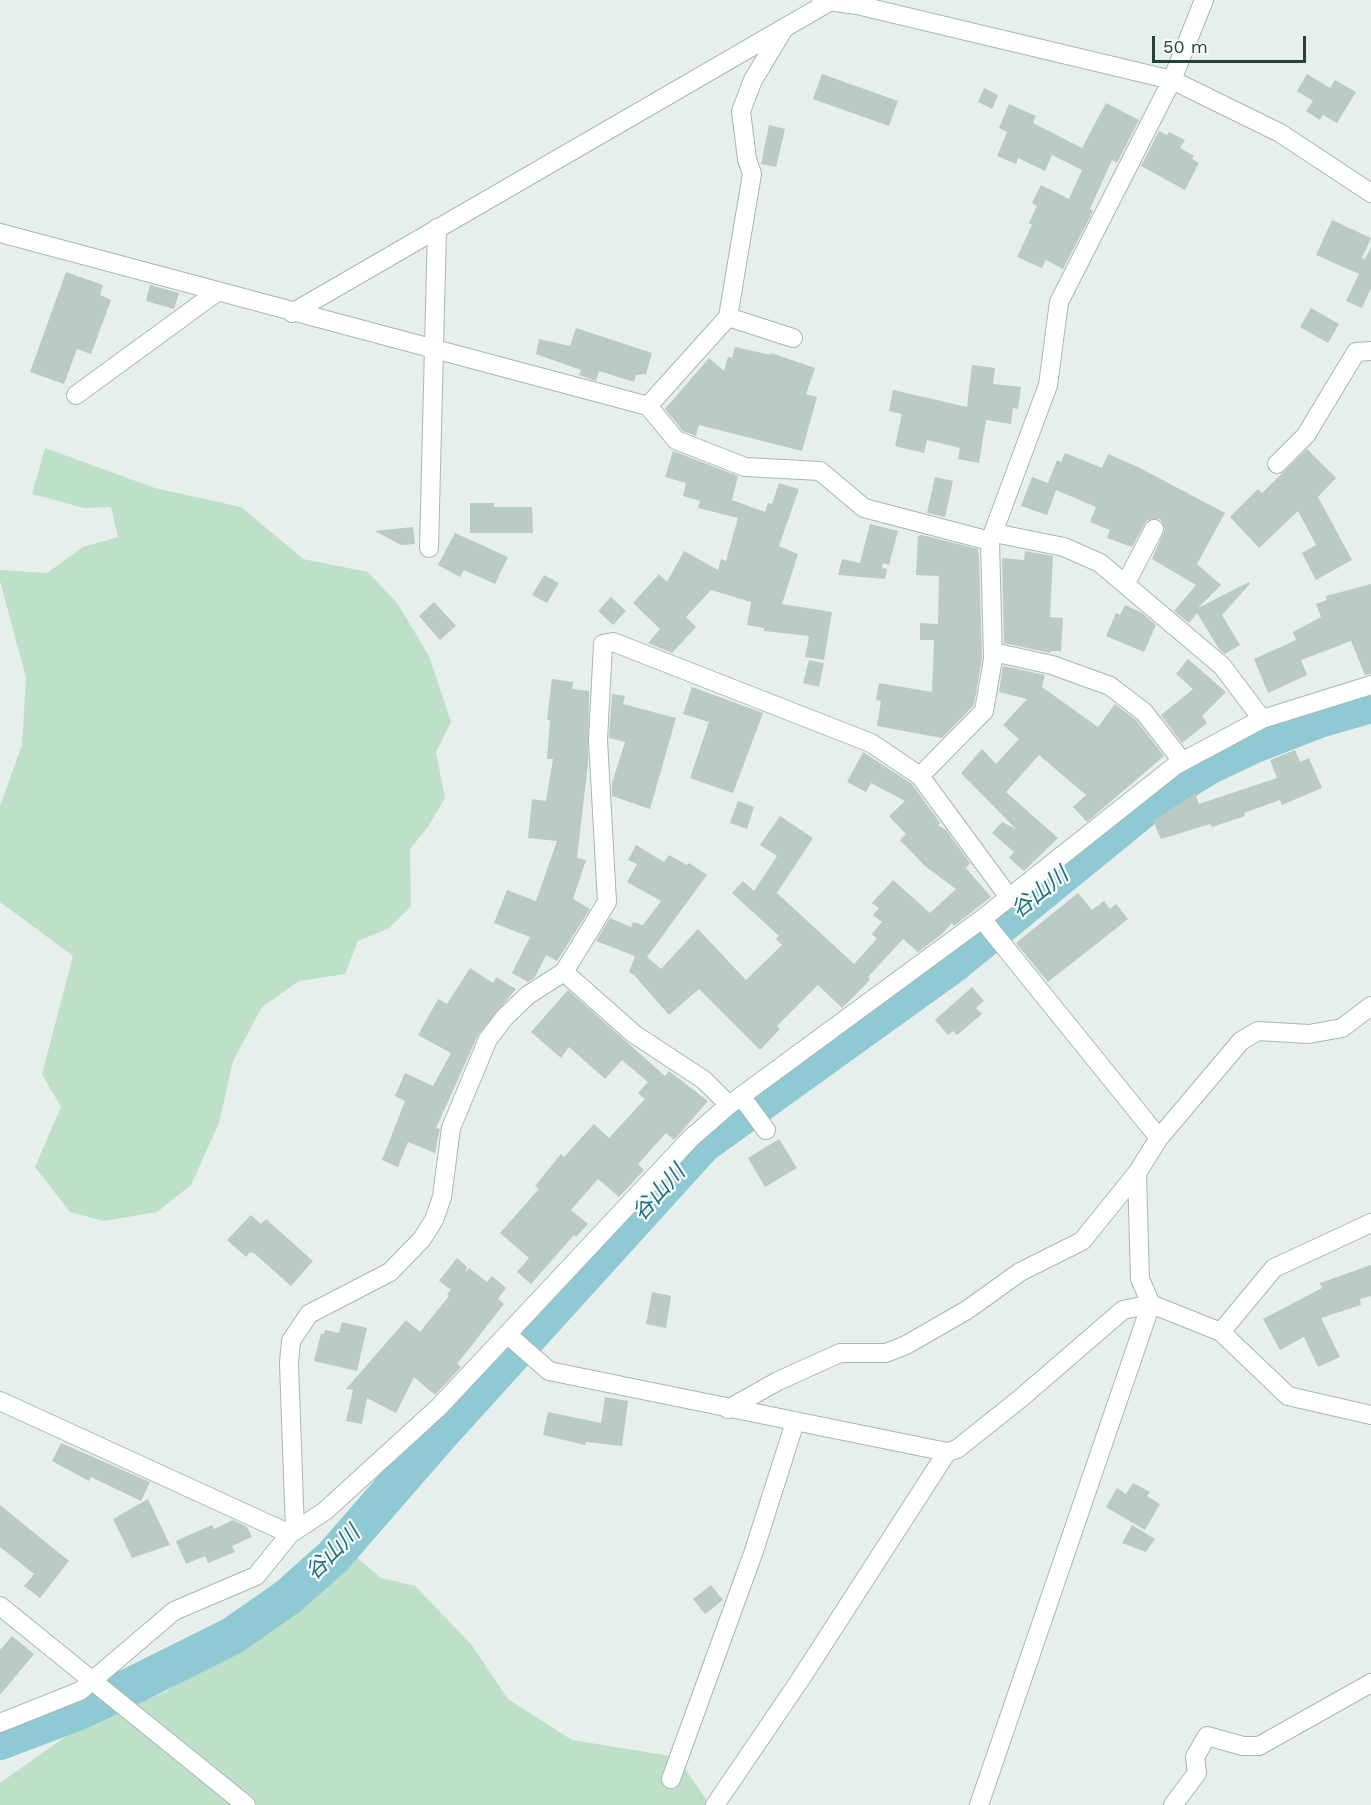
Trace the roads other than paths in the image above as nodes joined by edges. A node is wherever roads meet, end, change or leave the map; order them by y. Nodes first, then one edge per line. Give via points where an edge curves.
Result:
1 (1204, 0) edge
2 (825, 1) edge
3 (857, 2) edge
4 (784, 28) junction
5 (1172, 80) junction
6 (1371, 193) edge
7 (437, 228) junction
8 (0, 233) edge
9 (217, 292) junction
10 (292, 313) junction
11 (728, 317) junction
12 (793, 338) dead end
13 (434, 349) junction
14 (1371, 351) edge
15 (76, 395) dead end
16 (648, 406) junction
17 (1277, 464) dead end
18 (1154, 529) dead end
19 (992, 537) junction
20 (429, 548) dead end
21 (1125, 583) junction
22 (993, 652) junction
23 (1371, 685) edge
24 (1262, 719) junction
25 (1182, 761) junction
26 (920, 776) junction
27 (1008, 896) junction
28 (982, 919) junction
29 (564, 972) junction
30 (1371, 1006) edge
31 (735, 1101) junction
32 (766, 1130) dead end
33 (1159, 1138) junction
34 (1137, 1173) junction
35 (1371, 1223) edge
36 (1151, 1304) junction
37 (1221, 1332) junction
38 (508, 1334) junction
39 (0, 1401) edge
40 (728, 1408) junction
41 (1371, 1415) edge
42 (795, 1422) junction
43 (947, 1452) junction
44 (292, 1532) junction
45 (0, 1606) edge
46 (97, 1683) junction
47 (1371, 1683) edge
48 (0, 1723) edge
49 (671, 1779) dead end
50 (246, 1805) edge
51 (715, 1805) edge
52 (978, 1805) edge
53 (1173, 1805) edge

1 - 5 street
2 - 3 street
2 - 4 street
3 - 5 street
4 - 7 street
4 - 11 street via 753,80 741,111 752,174
5 - 6 street via 1280,133
5 - 19 street via 1059,302 1048,385
7 - 10 street
7 - 13 street
8 - 9 street
9 - 10 street
9 - 15 street
10 - 13 street
11 - 12 street
11 - 16 street
13 - 16 street
13 - 20 street
14 - 17 street via 1356,352 1306,435
16 - 19 street via 676,440 745,467 820,471 864,508
18 - 21 street
19 - 21 street via 1064,547 1100,562
19 - 22 street
21 - 24 street via 1222,666
22 - 25 street via 1052,665 1110,686 1144,712
22 - 26 street via 984,711
23 - 24 street
24 - 25 street
25 - 27 street
26 - 27 street
26 - 29 street via 871,743 613,642 603,644 598,740 607,902
27 - 28 street
28 - 31 street
28 - 33 street
29 - 31 street via 634,1034
29 - 44 street via 528,995 488,1039 451,1128 442,1197 422,1239 390,1272 309,1314 291,1341
30 - 33 street via 1342,1028 1309,1034 1258,1031 1241,1041
31 - 32 street
31 - 38 street via 691,1137
33 - 34 street
34 - 36 street via 1140,1279
34 - 40 street via 1082,1240 1020,1272 967,1310 906,1345 885,1353 840,1353
35 - 37 street via 1274,1268
36 - 37 street
36 - 43 street via 1123,1310 1021,1398 957,1449
36 - 52 street
37 - 41 street via 1288,1396
38 - 40 street via 549,1371
38 - 44 street via 439,1407 325,1511
39 - 44 street
40 - 42 street
42 - 43 street
42 - 49 street via 754,1551
43 - 51 street
44 - 46 street via 256,1576 174,1611
45 - 46 street
46 - 48 street
46 - 50 street
47 - 53 street via 1259,1746 1243,1746 1207,1736 1195,1757 1197,1773

